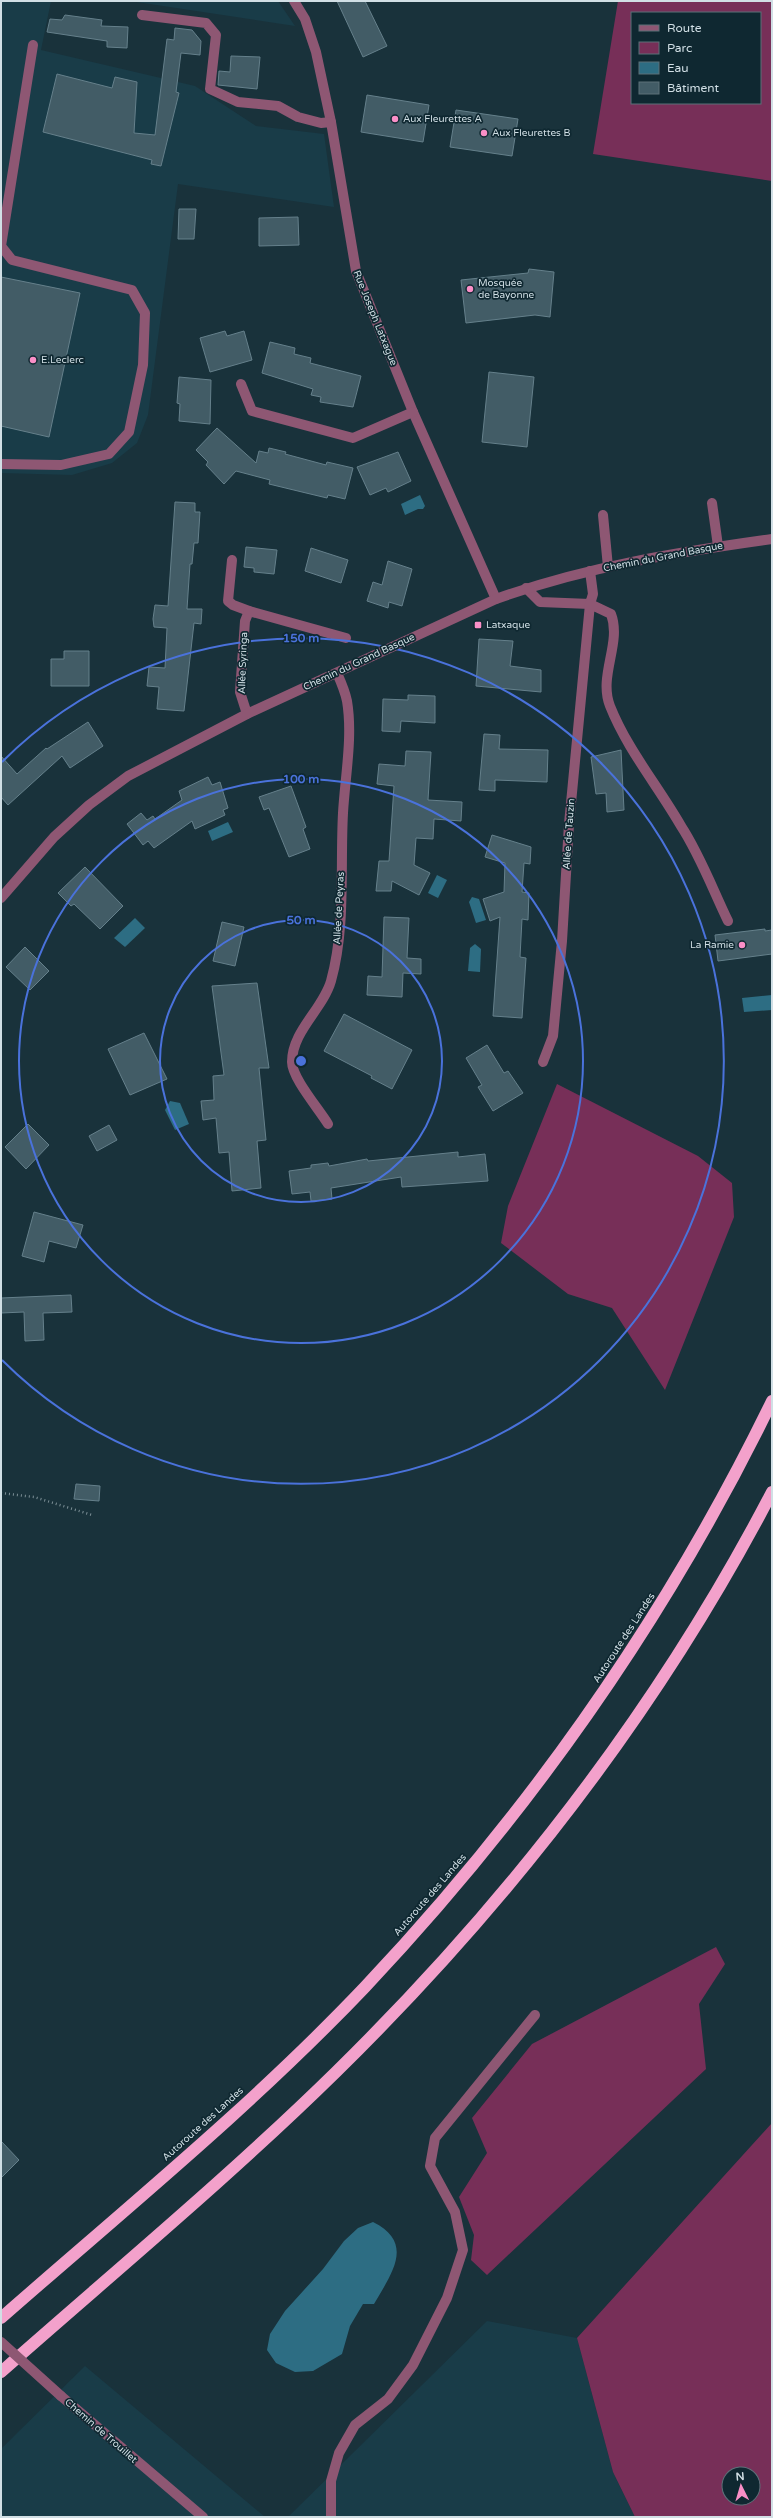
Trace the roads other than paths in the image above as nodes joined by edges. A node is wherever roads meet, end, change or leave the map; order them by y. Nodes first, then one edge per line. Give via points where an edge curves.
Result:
1 (294, 1) edge
2 (142, 15) dead end
3 (33, 45) dead end
4 (331, 122) junction
5 (241, 384) dead end
6 (413, 412) junction
7 (1, 464) edge
8 (712, 503) dead end
9 (604, 515) dead end
10 (772, 539) edge
11 (718, 546) junction
12 (232, 560) dead end
13 (608, 567) junction
14 (590, 571) junction
15 (526, 588) junction
16 (496, 598) junction
17 (590, 604) junction
18 (249, 611) junction
19 (346, 638) dead end
20 (337, 673) junction
21 (248, 714) junction
22 (1, 898) edge
23 (728, 921) dead end
24 (542, 1062) dead end
25 (328, 1124) dead end
26 (772, 1401) edge
27 (772, 1492) edge
28 (536, 2015) dead end
29 (1, 2318) edge
30 (1, 2342) edge
31 (1, 2372) edge
32 (203, 2517) edge
33 (331, 2517) edge

1 - 4 street, Rue Joseph Latxague via 305,19 316,52
2 - 4 street via 206,23 216,35 210,88 238,102 278,106 298,117 321,123
3 - 7 street via 1,246 12,260 132,290 145,313 143,364 129,432 108,454 60,465
4 - 6 street, Rue Joseph Latxague via 356,271
5 - 6 street via 252,411 353,438
6 - 16 street, Rue Joseph Latxague
8 - 11 street
9 - 13 street
10 - 11 street, Chemin du Grand Basque
11 - 13 street, Chemin du Grand Basque
12 - 18 street via 228,601
13 - 14 street, Chemin du Grand Basque
14 - 15 street, Chemin du Grand Basque
14 - 17 street, Allée de Tauzin via 593,594
15 - 16 street, Chemin du Grand Basque
15 - 17 street via 540,602
16 - 20 street, Chemin du Grand Basque
17 - 23 street via 611,614 616,626 607,681 609,704 628,741 682,827
17 - 24 street, Allée de Tauzin via 569,824 554,1029
18 - 19 street
18 - 21 street, Allée Syringa via 245,621 240,692
20 - 21 street, Chemin du Grand Basque
20 - 25 street, Allée de Peyras via 347,702 349,724 339,940 331,982 299,1037 293,1050 292,1063 296,1077
21 - 22 street, Chemin du Grand Basque via 128,776 89,805 54,837
26 - 29 highway, Autoroute des Landes via 712,1518 628,1656 575,1734 509,1822 364,1988 292,2059
27 - 31 highway via 718,1588 659,1683 601,1768 508,1888 412,1994 336,2072 257,2146
28 - 33 street via 435,2138 430,2166 455,2212 463,2250 447,2298 413,2365 388,2399 355,2425 338,2453 331,2481
30 - 32 street, Chemin de Trouillet, bridge

